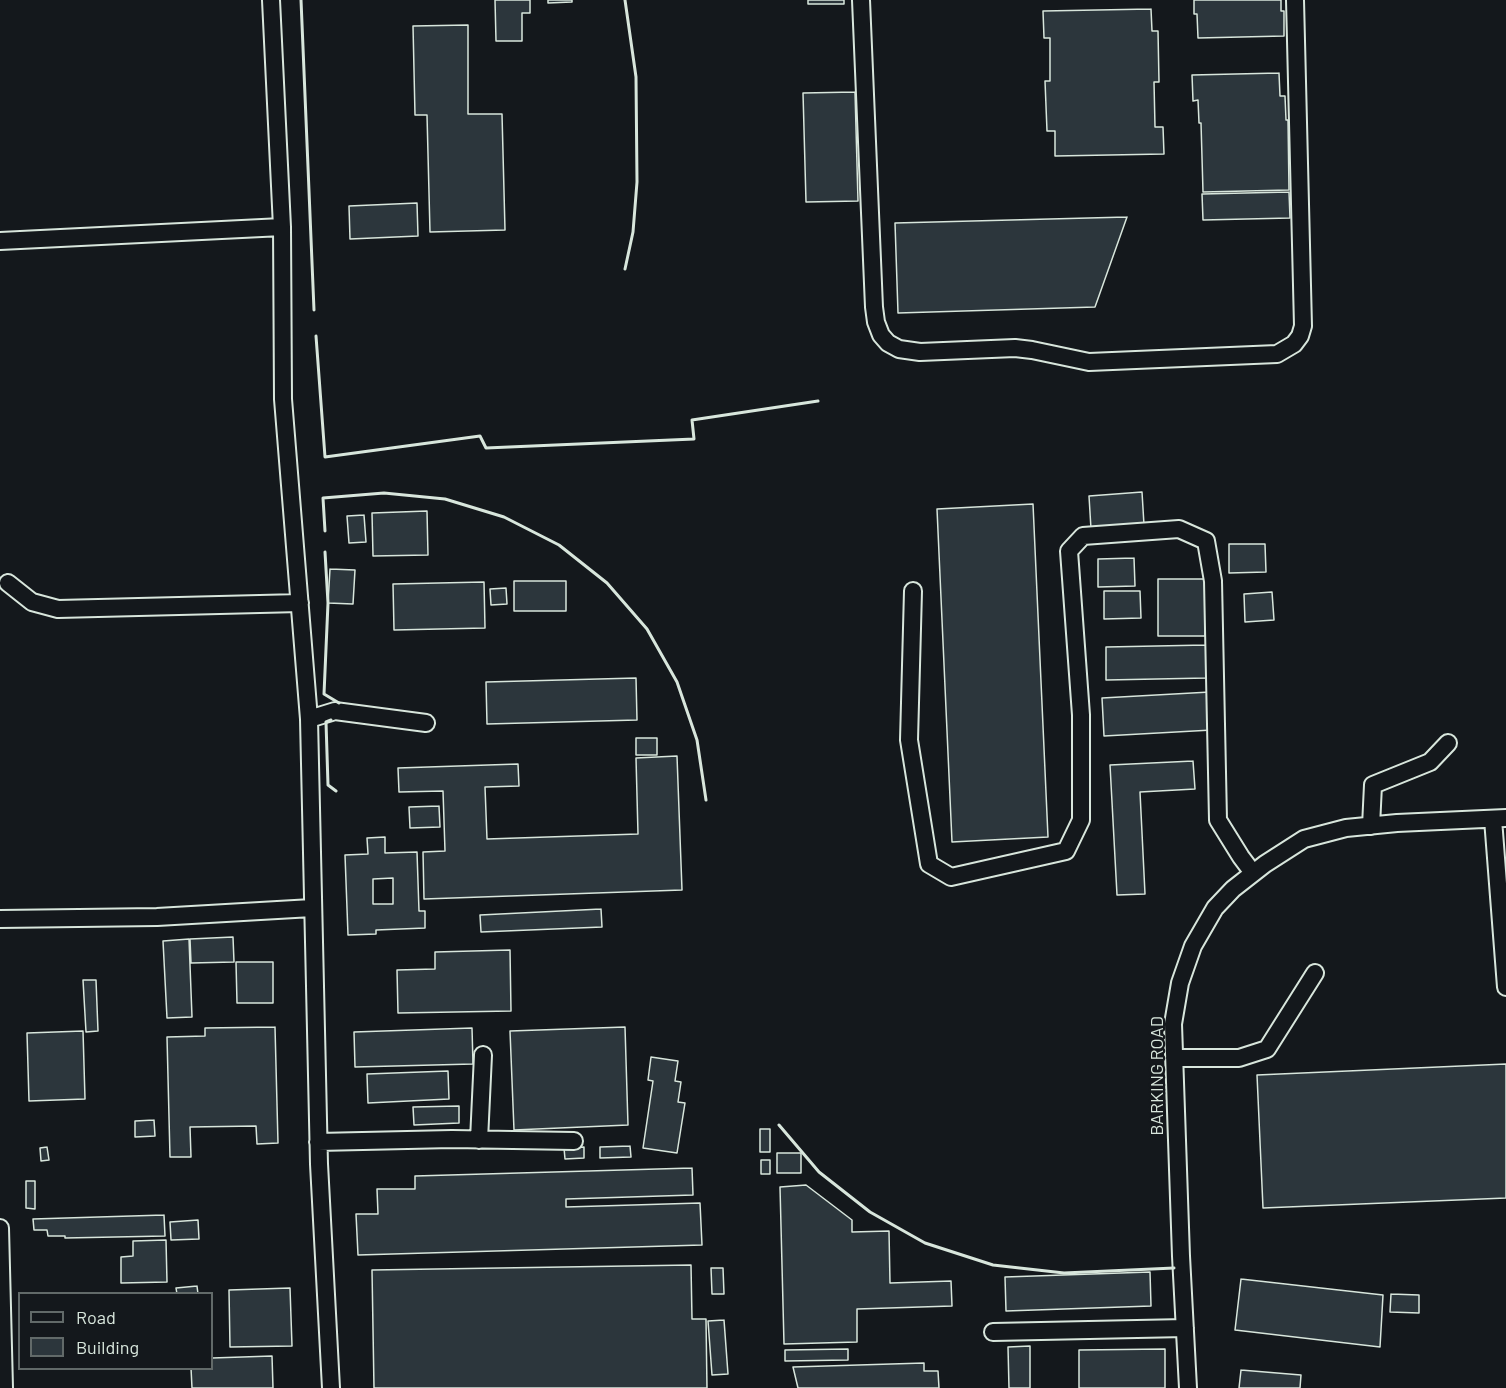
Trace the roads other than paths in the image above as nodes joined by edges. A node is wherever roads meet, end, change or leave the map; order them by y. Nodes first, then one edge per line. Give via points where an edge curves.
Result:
1 (271, 0) edge
2 (861, 0) edge
3 (1295, 0) edge
4 (282, 227) junction
5 (0, 241) edge
6 (8, 584) dead end
7 (913, 591) dead end
8 (300, 603) junction
9 (309, 719) junction
10 (426, 723) dead end
11 (1448, 743) dead end
12 (1499, 819) edge
13 (1371, 825) junction
14 (1253, 873) junction
15 (312, 908) junction
16 (0, 920) edge
17 (1316, 974) dead end
18 (1506, 987) edge
19 (483, 1055) dead end
20 (1174, 1058) junction
21 (479, 1140) junction
22 (574, 1141) dead end
23 (318, 1142) junction
24 (0, 1228) edge
25 (1185, 1328) junction
26 (993, 1332) dead end
27 (4, 1388) edge
28 (331, 1388) edge
29 (1188, 1388) edge

1 - 4 street
2 - 3 street via 874,307 881,335 899,349 920,352 1016,348 1089,362 1277,354 1300,336 1303,314
4 - 5 street
4 - 8 street via 283,399
6 - 8 street via 32,602 58,609
7 - 14 street via 909,740 929,864 951,877 1066,851 1082,820 1081,715 1069,551 1083,536 1179,529 1206,542 1213,581 1218,820
8 - 9 street
9 - 10 street via 335,711
9 - 15 street
11 - 13 street via 1430,762 1373,785
12 - 13 street, BARKING ROAD
12 - 18 street
13 - 14 street, BARKING ROAD via 1304,839
14 - 20 street, BARKING ROAD via 1215,908 1193,946 1174,1014
15 - 16 street via 157,917
15 - 23 street
17 - 20 street via 1267,1049 1239,1058
19 - 21 street
20 - 25 street, BARKING ROAD
21 - 22 street
21 - 23 street
23 - 28 street
24 - 27 street
25 - 26 street
25 - 29 street, BARKING ROAD

